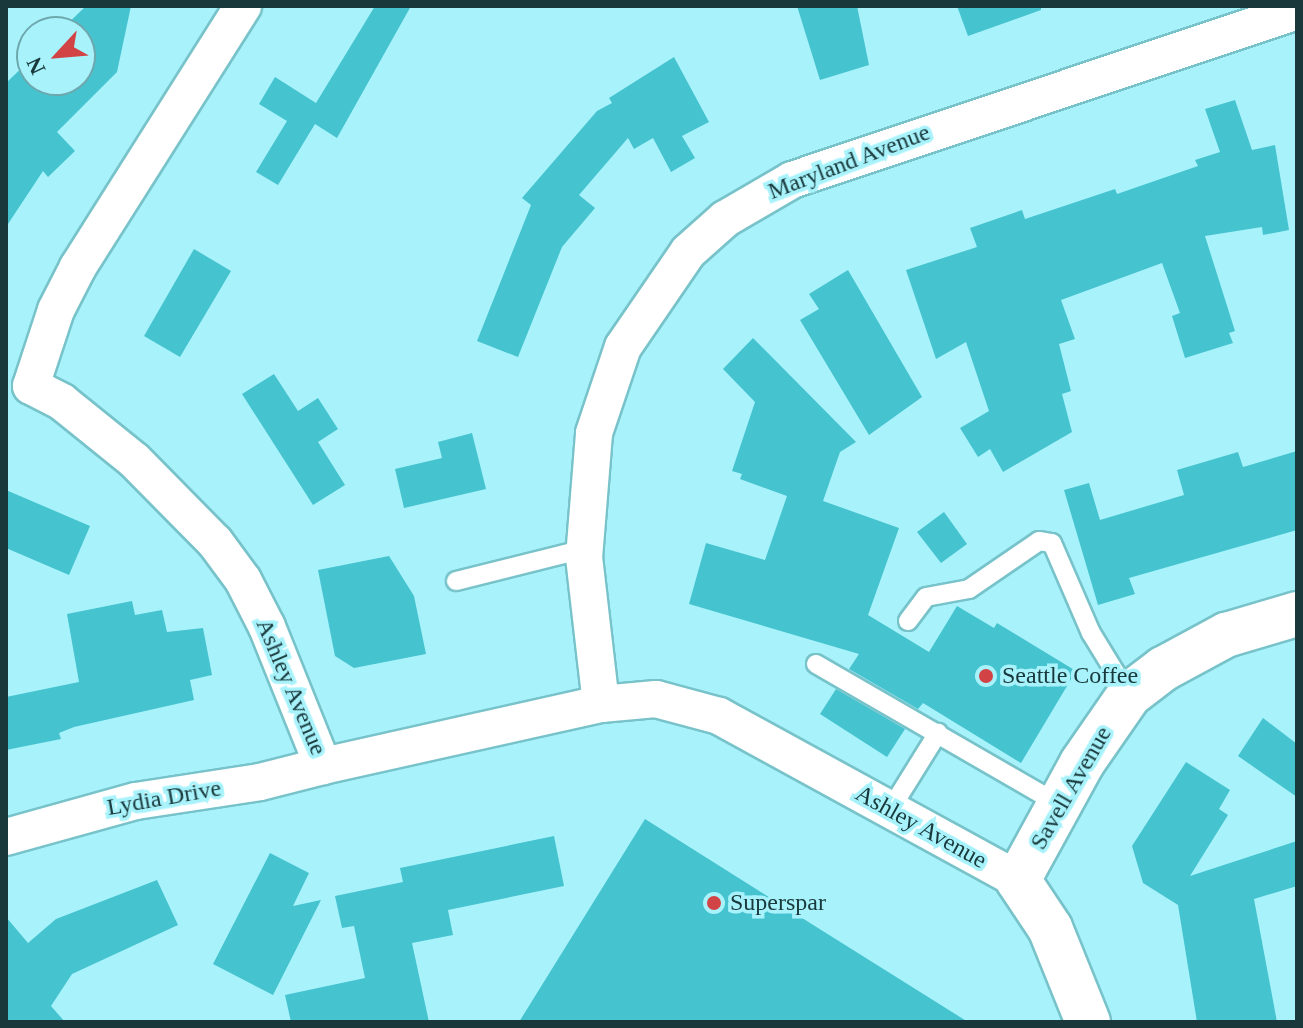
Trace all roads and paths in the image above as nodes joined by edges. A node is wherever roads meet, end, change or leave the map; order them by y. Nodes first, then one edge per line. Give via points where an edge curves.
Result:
1 (243, 6) edge
2 (1297, 11) edge
3 (18, 383) edge
4 (584, 549) junction
5 (456, 581) dead end
6 (1297, 614) edge
7 (908, 621) dead end
8 (816, 664) dead end
9 (1129, 695) junction
10 (601, 704) junction
11 (938, 733) junction
12 (323, 766) junction
13 (1060, 805) junction
14 (890, 810) junction
15 (6, 837) edge
16 (1018, 880) junction
17 (1088, 1022) edge

1 - 3 street, Ashley Avenue via 78,267
2 - 4 street, Maryland Avenue via 792,180 725,219 670,273 623,347 594,433
3 - 12 street, Ashley Avenue via 62,402 134,460 215,542 267,627
4 - 5 lane
4 - 10 street, Maryland Avenue
6 - 9 street, Savell Avenue via 1226,635 1163,669
7 - 9 lane via 926,597 969,589 1039,541 1052,543 1091,633
8 - 11 lane
9 - 13 street, Savell Avenue
10 - 12 street, Ashley Avenue
10 - 14 street, Ashley Avenue via 656,699 719,716
11 - 13 lane
11 - 14 lane
12 - 15 street, Lydia Drive via 110,807
13 - 16 street, Savell Avenue
14 - 16 street, Ashley Avenue
16 - 17 street, Ashley Avenue via 1050,928

